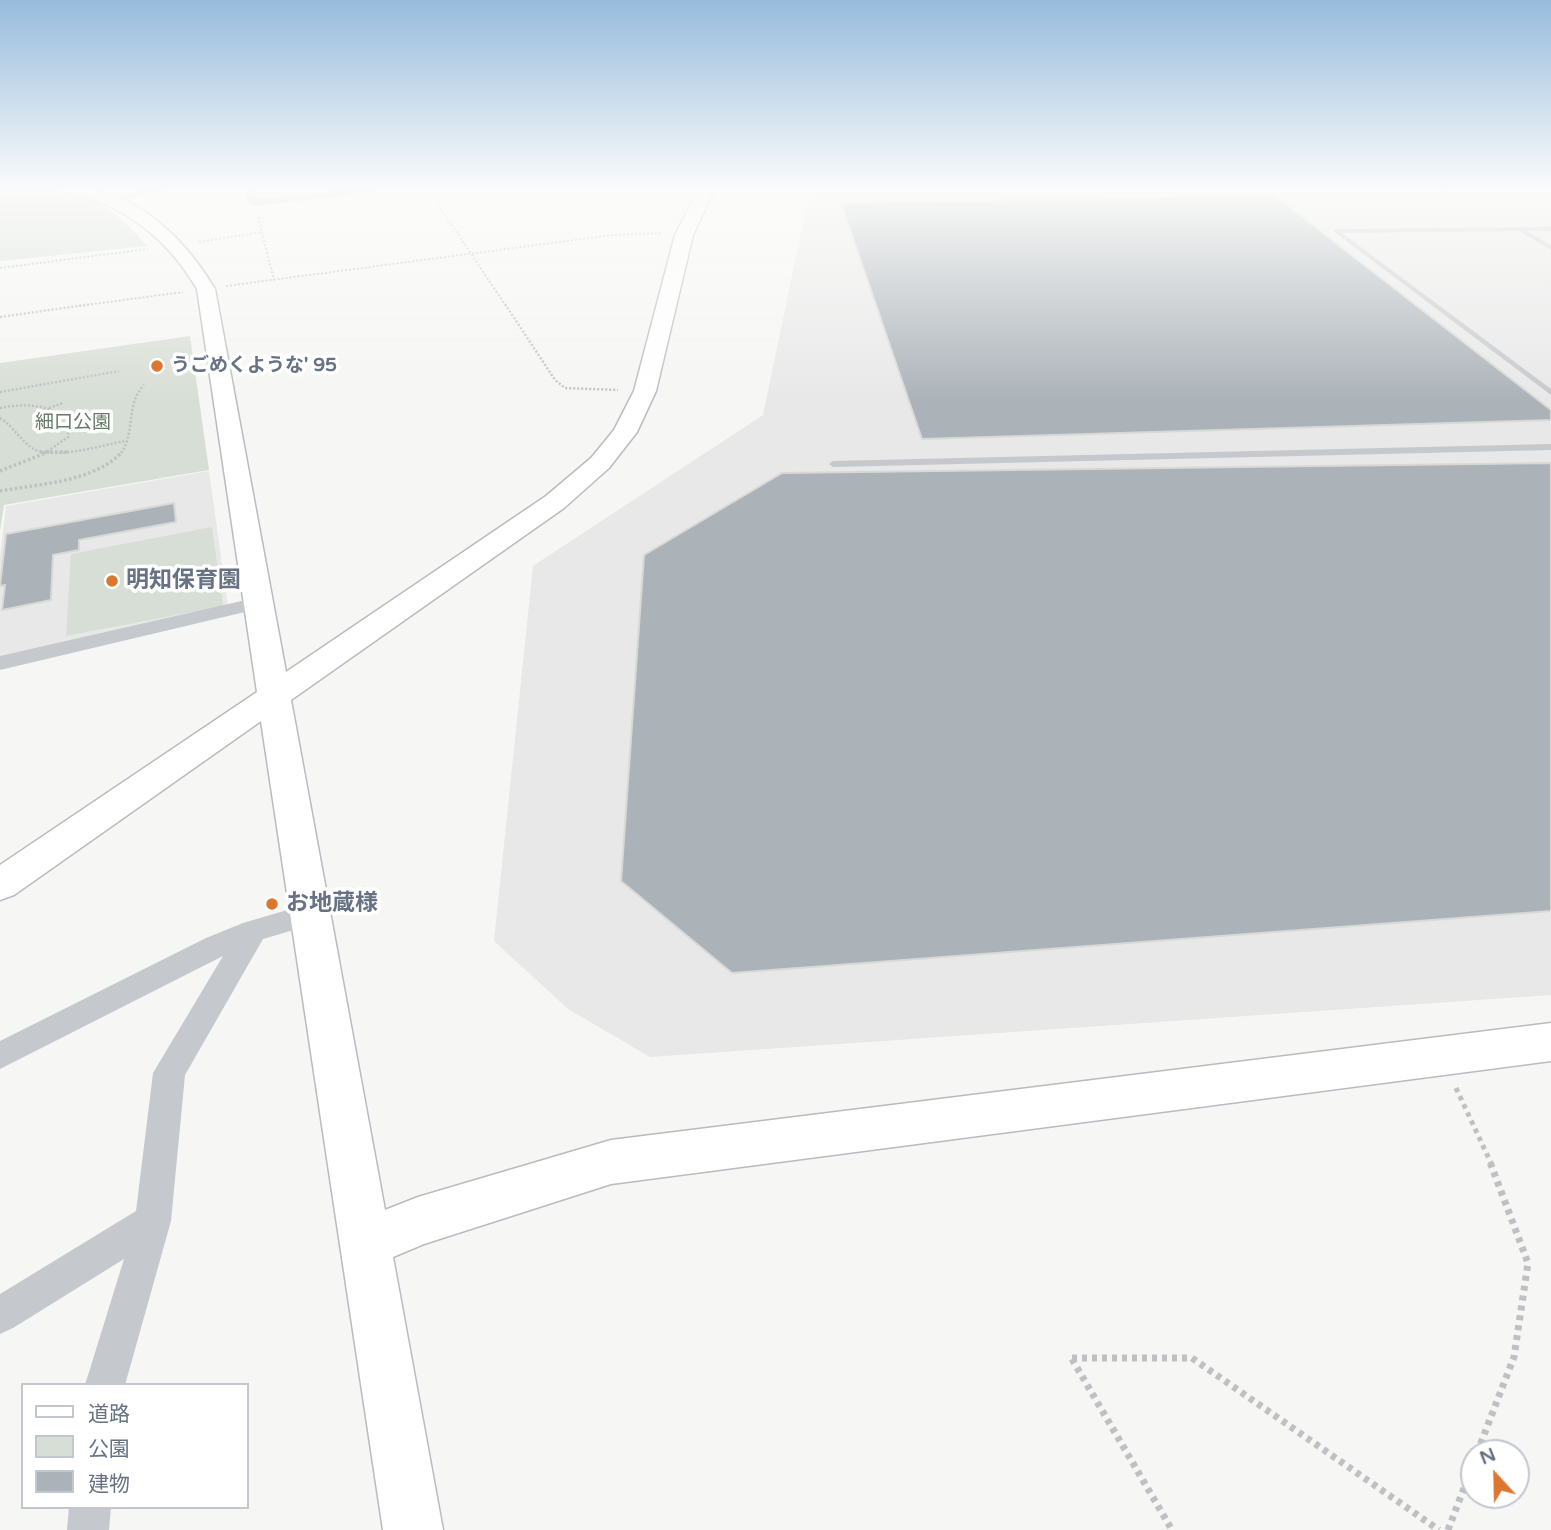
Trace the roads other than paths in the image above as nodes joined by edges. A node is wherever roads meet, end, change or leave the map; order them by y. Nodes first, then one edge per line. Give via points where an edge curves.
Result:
1 (186, 259) edge
2 (678, 259) edge
3 (1374, 259) edge
4 (1551, 393) edge
5 (1551, 447) edge
6 (834, 464) dead end
7 (259, 603) junction
8 (0, 663) edge
9 (275, 695) junction
10 (0, 884) edge
11 (311, 914) junction
12 (253, 931) junction
13 (1551, 1042) edge
14 (0, 1056) edge
15 (153, 1221) junction
16 (364, 1244) junction
17 (0, 1315) edge
18 (106, 1383) edge
19 (90, 1509) edge
20 (88, 1530) edge
21 (413, 1530) edge

1 - 7 street via 206,289
2 - 9 street via 645,391 625,432 600,463 555,502
3 - 4 lane
5 - 6 lane
7 - 8 street
7 - 9 street
9 - 10 street
9 - 11 street
11 - 12 street
11 - 16 street
12 - 14 street
12 - 15 street via 169,1073
13 - 16 street via 611,1162 418,1221
15 - 17 street
15 - 18 street
16 - 21 street
19 - 20 street

